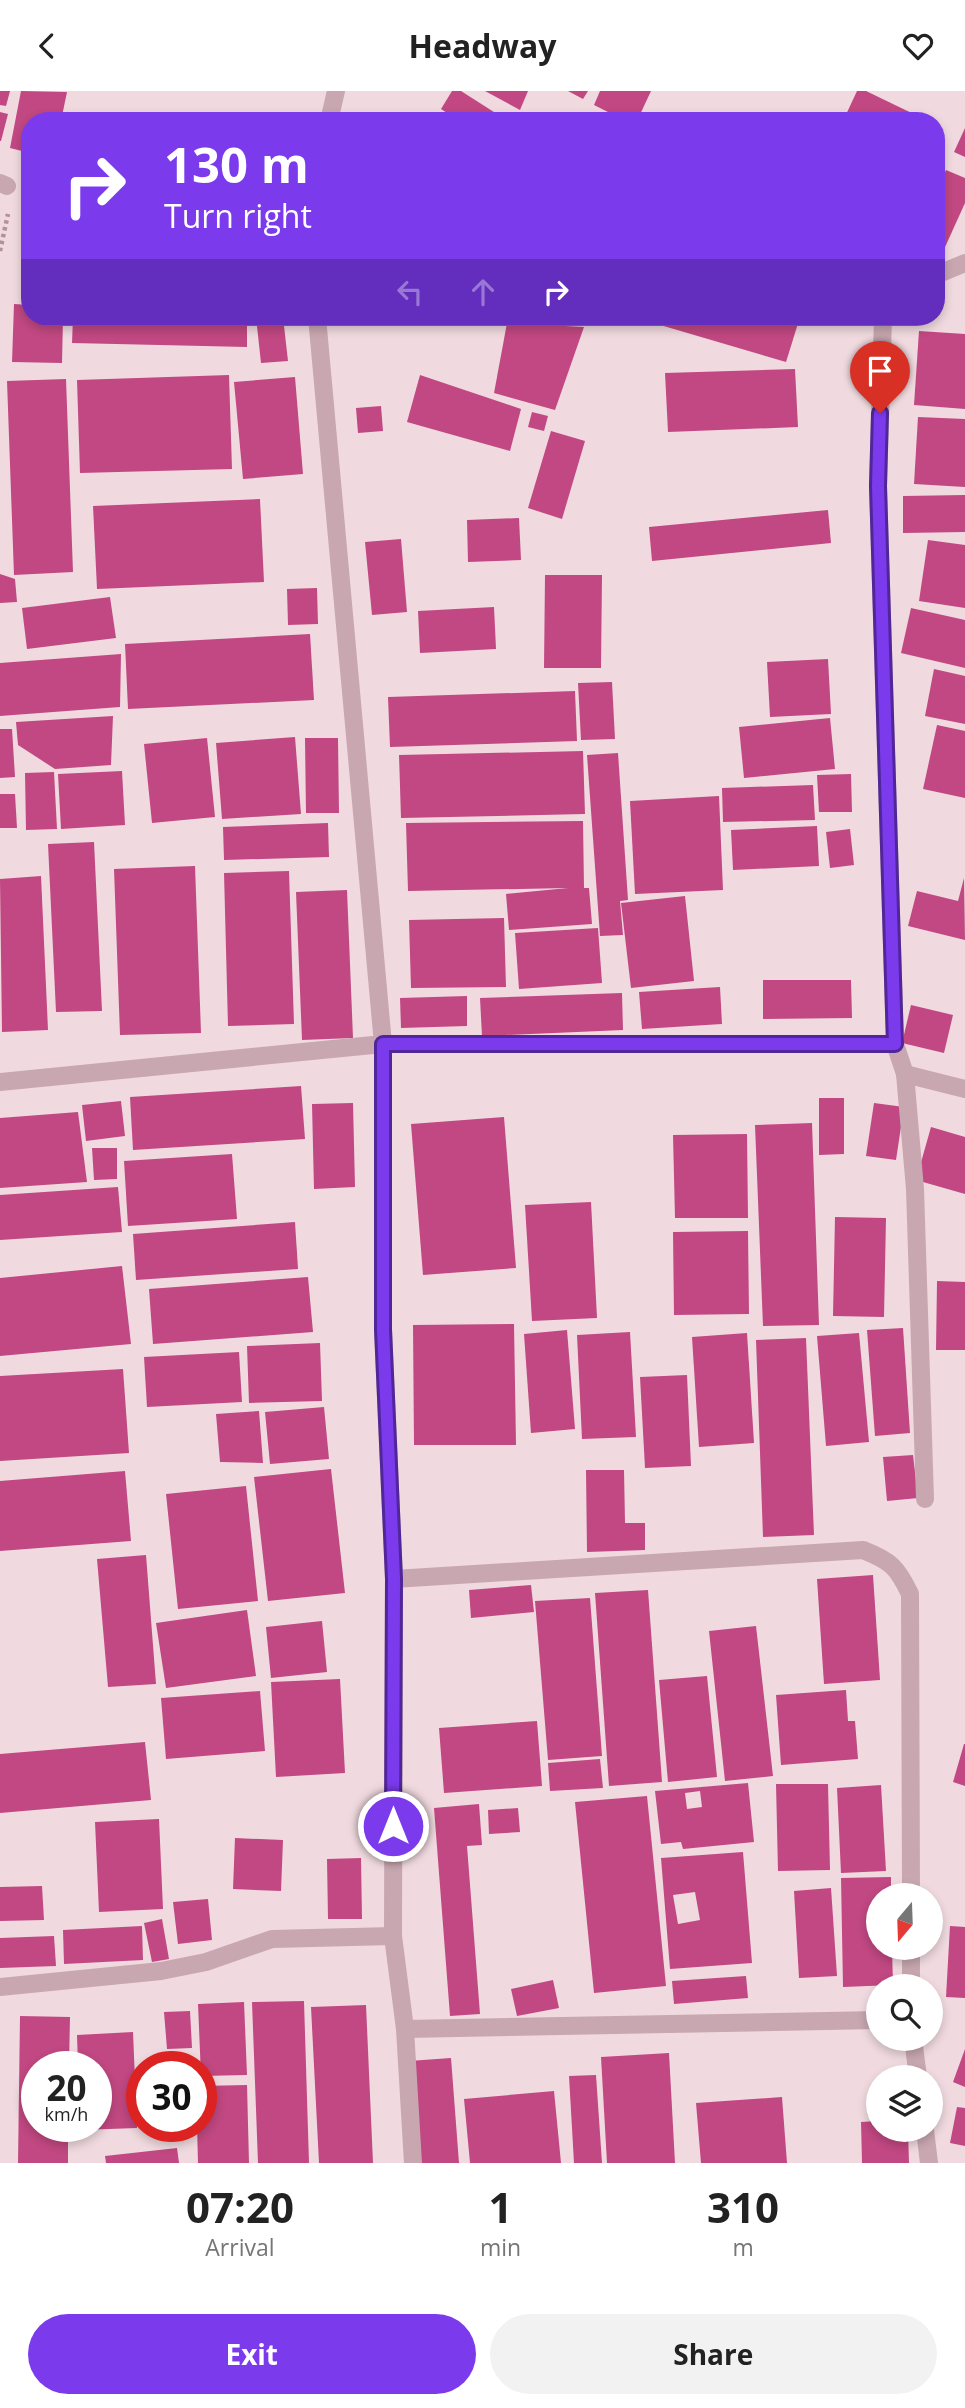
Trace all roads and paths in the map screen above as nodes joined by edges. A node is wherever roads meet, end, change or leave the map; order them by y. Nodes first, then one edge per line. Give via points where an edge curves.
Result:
1 (336, 91) edge
2 (331, 112) edge
3 (965, 263) edge
4 (945, 271) edge
5 (318, 326) edge
6 (883, 326) edge
7 (383, 1044) junction
8 (895, 1044) junction
9 (905, 1074) junction
10 (0, 1081) edge
11 (965, 1089) edge
12 (925, 1499) dead end
13 (394, 1579) junction
14 (911, 1883) edge
15 (393, 1936) junction
16 (0, 1987) edge
17 (866, 2020) edge
18 (405, 2029) junction
19 (926, 2142) edge
20 (413, 2163) edge
21 (929, 2163) edge

1 - 2 street
3 - 4 street
5 - 7 street
6 - 8 street via 878,486
7 - 8 street
7 - 10 street
7 - 13 street via 383,1329
8 - 9 street
9 - 11 street
9 - 12 street via 915,1189
13 - 14 street via 863,1550 883,1558 899,1572 910,1594
13 - 15 street
15 - 16 street via 272,1939 206,1962 161,1971
15 - 18 street
17 - 18 street
18 - 20 street
19 - 21 street

